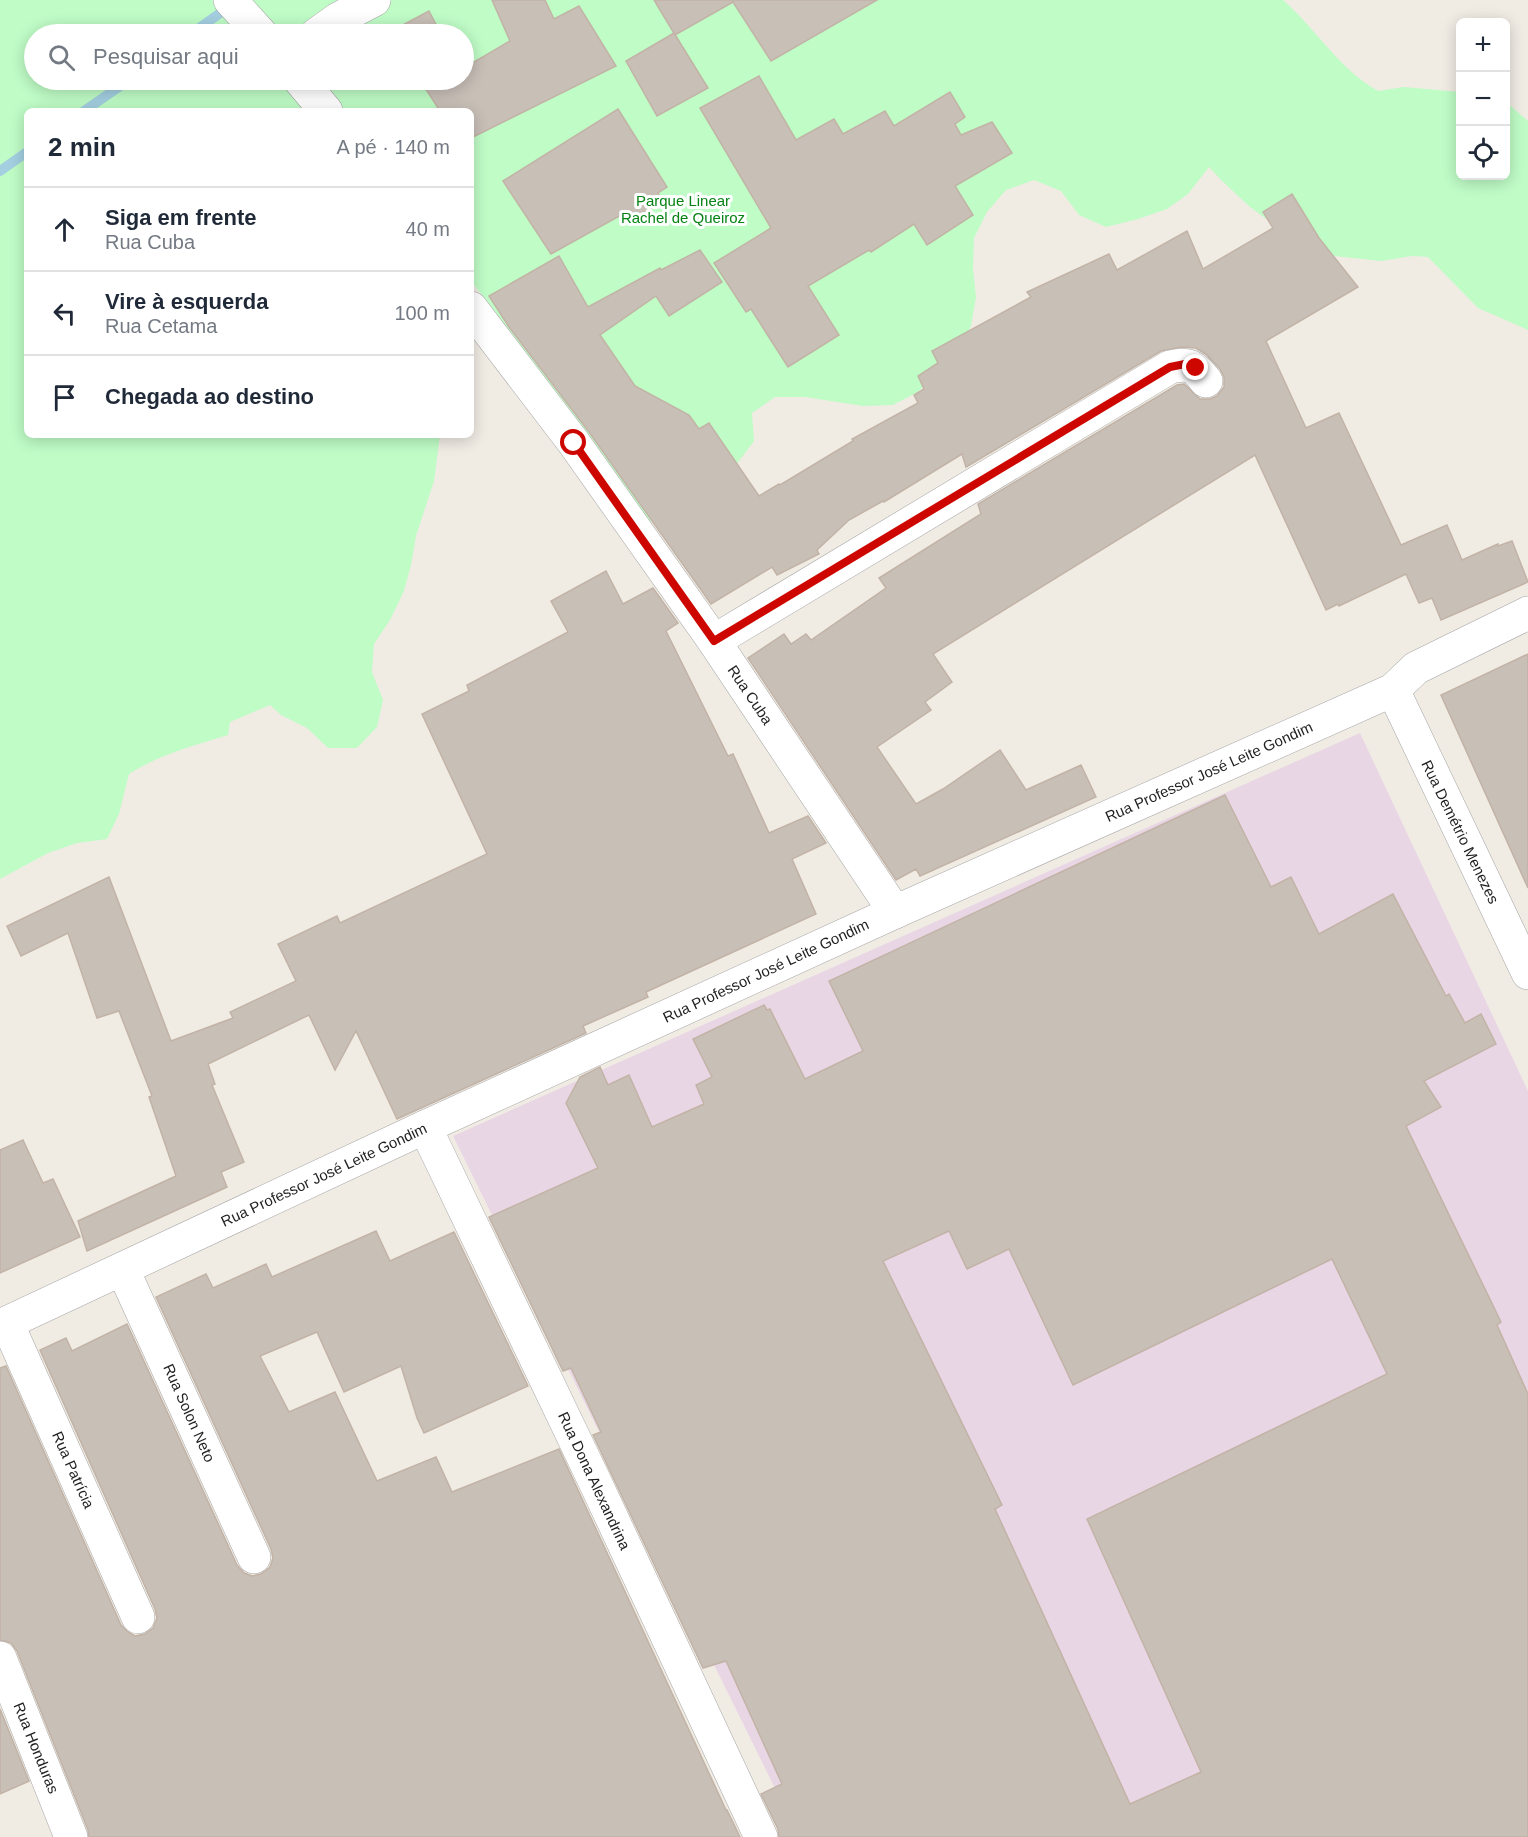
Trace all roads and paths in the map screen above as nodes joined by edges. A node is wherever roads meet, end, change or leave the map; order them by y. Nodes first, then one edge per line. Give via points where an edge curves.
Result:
1 (230, 0) edge
2 (374, 0) edge
3 (252, 24) edge
4 (331, 24) edge
5 (308, 90) edge
6 (323, 108) edge
7 (474, 312) edge
8 (1206, 381) dead end
9 (1528, 613) edge
10 (714, 641) junction
11 (1393, 690) junction
12 (895, 912) junction
13 (1528, 973) edge
14 (425, 1127) junction
15 (123, 1270) junction
16 (4, 1324) edge
17 (254, 1557) dead end
18 (138, 1617) dead end
19 (0, 1658) edge
20 (71, 1837) edge
21 (762, 1837) edge

1 - 3 street
2 - 4 street
5 - 6 street
7 - 10 street, Rua Cuba via 574,443
8 - 10 street via 1196,368 1185,364 1170,367
9 - 11 street, Rua Professor José Leite Gondim via 1416,668
10 - 12 street, Rua Cuba
11 - 12 street, Rua Professor José Leite Gondim
11 - 13 street, Rua Demétrio Menezes
12 - 14 street, Rua Professor José Leite Gondim
14 - 15 street, Rua Professor José Leite Gondim
14 - 21 street, Rua Dona Alexandrina
15 - 16 street, Rua Professor José Leite Gondim
15 - 17 street, Rua Solon Neto
16 - 18 street, Rua Patrícia
19 - 20 street, Rua Honduras

